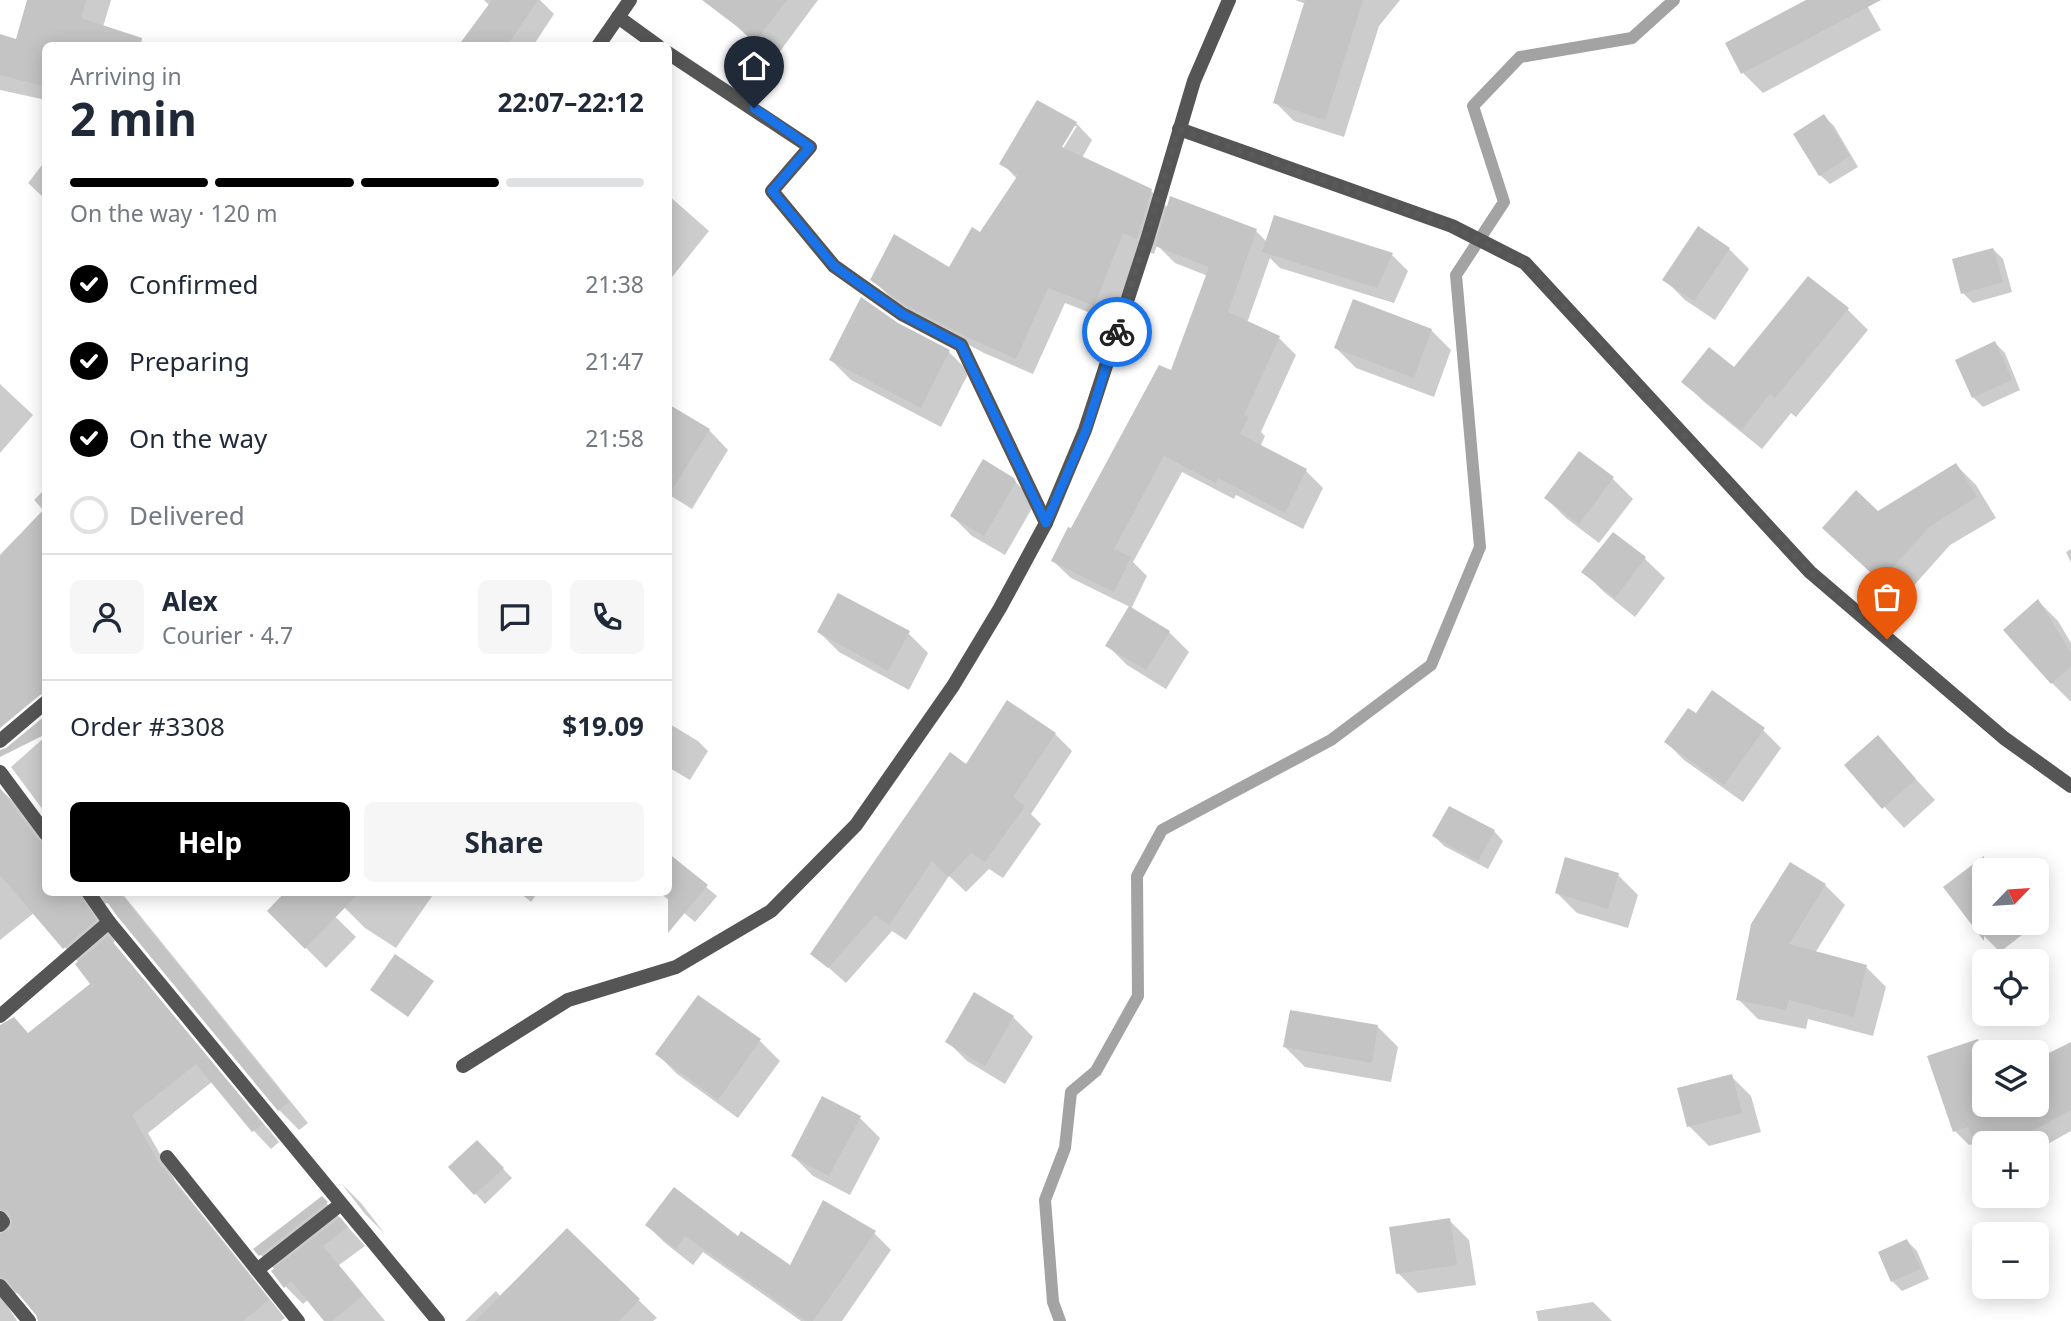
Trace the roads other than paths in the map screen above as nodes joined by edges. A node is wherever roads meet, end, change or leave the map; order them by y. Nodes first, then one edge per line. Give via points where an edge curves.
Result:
1 (630, 0) edge
2 (1229, 0) edge
3 (618, 17) junction
4 (601, 42) edge
5 (652, 42) edge
6 (672, 56) edge
7 (1179, 129) junction
8 (1046, 523) junction
9 (42, 705) edge
10 (0, 741) edge
11 (0, 772) edge
12 (2071, 786) edge
13 (42, 829) edge
14 (91, 896) edge
15 (109, 922) junction
16 (0, 1016) edge
17 (463, 1066) dead end
18 (167, 1157) dead end
19 (341, 1204) junction
20 (0, 1218) edge
21 (0, 1224) edge
22 (257, 1270) junction
23 (0, 1286) edge
24 (29, 1321) edge
25 (298, 1321) edge
26 (438, 1321) edge

1 - 3 street
2 - 7 street
3 - 4 street
3 - 5 street
6 - 8 street via 810,147 772,191 834,266 902,314 961,345
7 - 8 street via 1086,430
7 - 12 street via 1452,226 1525,263 1810,572 2004,738
8 - 17 street via 953,685 856,825 771,911 676,967 568,1000
9 - 10 street
11 - 13 street
14 - 15 street
15 - 16 street
15 - 19 street
18 - 22 street
19 - 22 street
19 - 26 street
20 - 21 street via 4,1222
22 - 25 street
23 - 24 street

